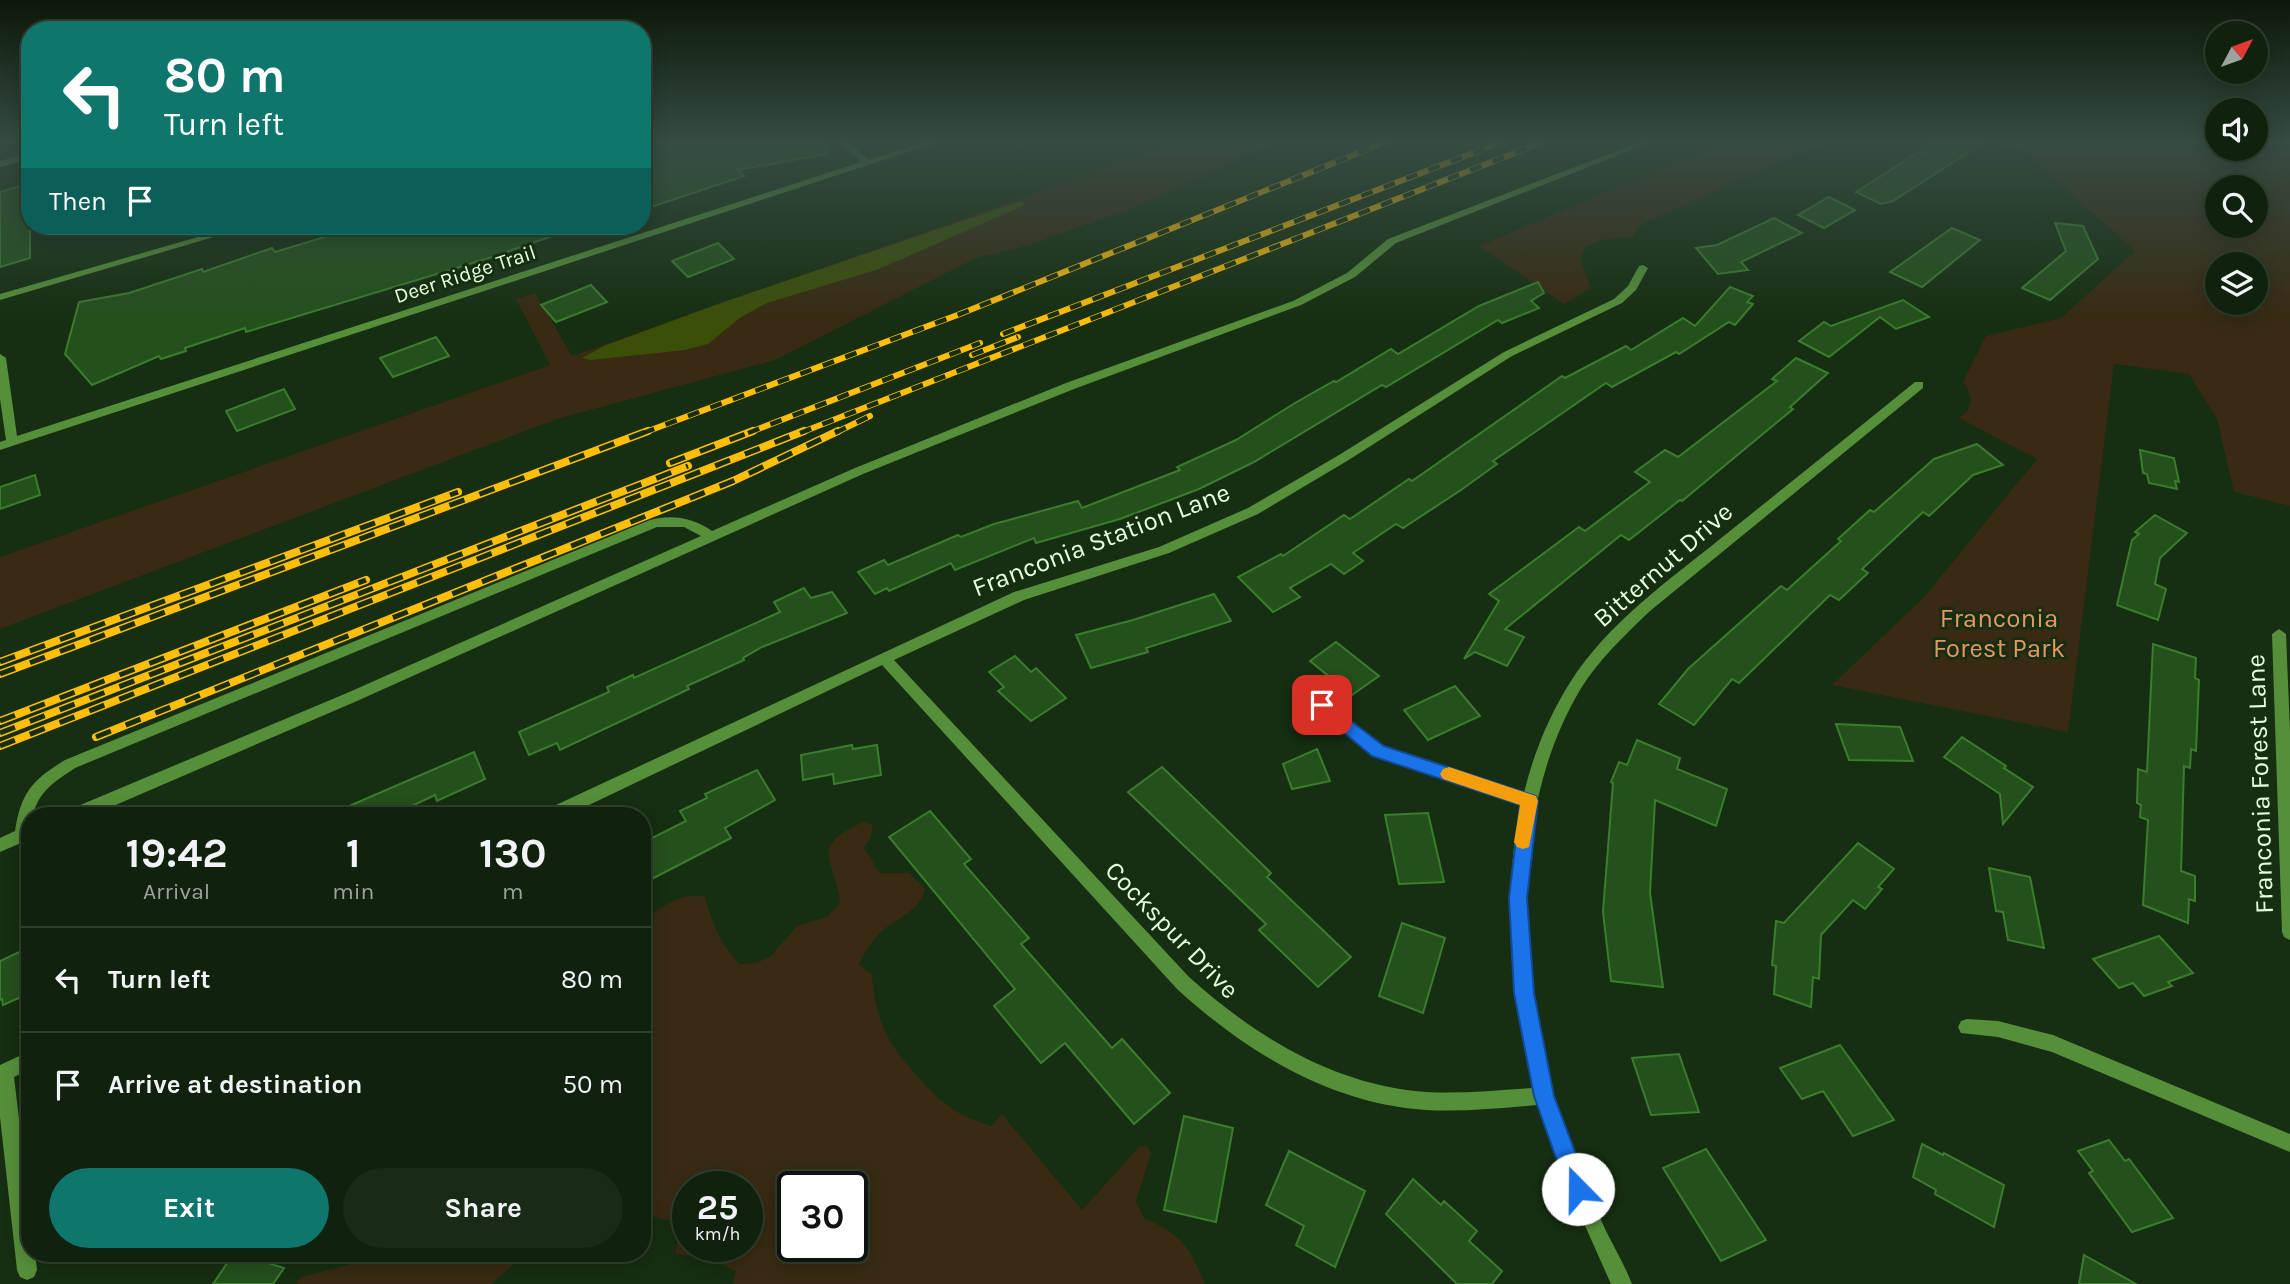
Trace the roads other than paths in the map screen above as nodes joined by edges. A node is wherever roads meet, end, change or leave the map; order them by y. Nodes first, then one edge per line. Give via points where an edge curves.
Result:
1 (745, 203) edge
2 (1489, 203) edge
3 (651, 233) edge
4 (215, 235) edge
5 (646, 235) edge
6 (1643, 268) dead end
7 (0, 297) edge
8 (0, 358) edge
9 (1919, 385) dead end
10 (6, 444) edge
11 (711, 537) junction
12 (2279, 634) dead end
13 (884, 658) junction
14 (1322, 705) dead end
15 (1530, 801) junction
16 (26, 807) edge
17 (93, 807) edge
18 (568, 807) edge
19 (21, 836) edge
20 (0, 845) edge
21 (2290, 932) edge
22 (1967, 1027) dead end
23 (21, 1064) edge
24 (2, 1073) edge
25 (1544, 1096) junction
26 (2290, 1143) edge
27 (21, 1223) edge
28 (26, 1262) edge
29 (27, 1270) dead end
30 (1622, 1284) edge

1 - 3 street, Deer Ridge Trail
2 - 11 street via 1392,241 1351,275 1297,303 985,419
4 - 7 street
5 - 10 street, Deer Ridge Trail
6 - 13 street, Franconia Station Lane via 1618,301 1508,354 1253,511 1164,550 1019,596
8 - 10 street
9 - 15 street, Bitternut Drive via 1645,607 1606,645 1554,726
11 - 16 street via 688,523 655,523 70,764 44,780
11 - 17 street
12 - 21 street, Franconia Forest Lane
13 - 18 street, Franconia Station Lane
13 - 25 street, Cockspur Drive via 1183,983 1210,1010 1259,1046 1359,1088 1410,1099
14 - 15 street via 1378,751
15 - 25 street, Bitternut Drive via 1518,889 1520,960
19 - 20 street
22 - 26 street via 1998,1029 2053,1044
23 - 24 street
24 - 27 street
25 - 30 street, Bitternut Drive via 1578,1189
28 - 29 street

